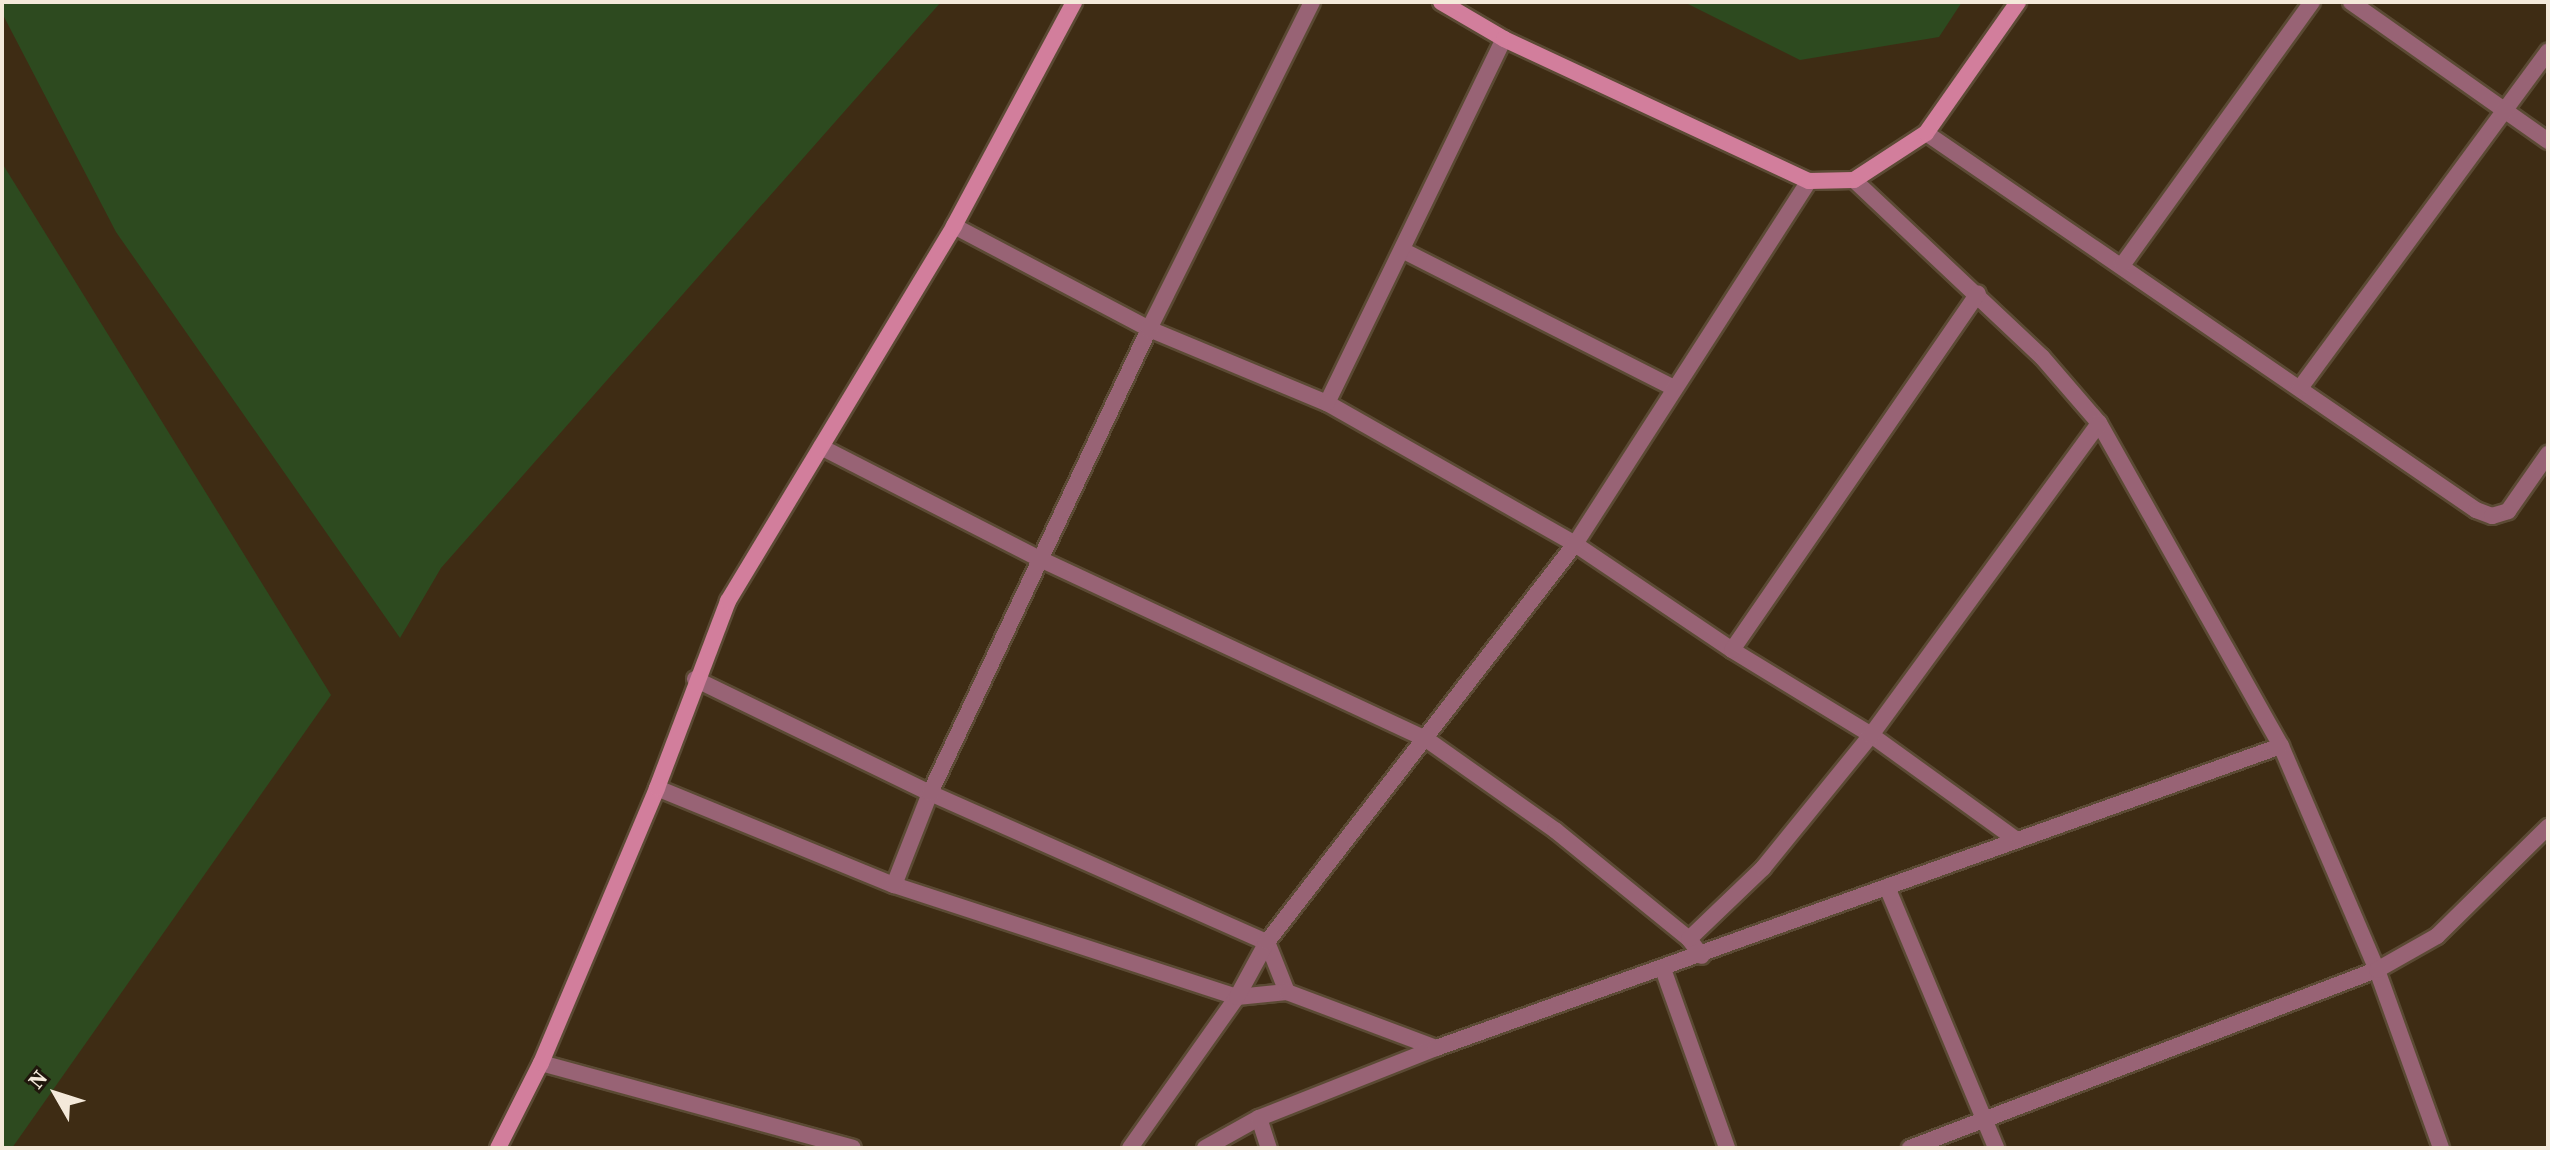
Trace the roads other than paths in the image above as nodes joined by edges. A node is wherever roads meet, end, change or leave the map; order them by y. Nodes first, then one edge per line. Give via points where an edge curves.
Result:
1 (1074, 2) edge
2 (1312, 2) edge
3 (1441, 2) edge
4 (2018, 2) edge
5 (2312, 2) edge
6 (2351, 2) edge
7 (1504, 39) junction
8 (2548, 52) edge
9 (2508, 109) junction
10 (1926, 133) junction
11 (2548, 141) edge
12 (1854, 180) junction
13 (1809, 181) junction
14 (954, 226) junction
15 (1402, 250) junction
16 (2123, 264) junction
17 (1978, 294) junction
18 (1149, 329) junction
19 (1674, 388) junction
20 (2300, 388) junction
21 (1327, 403) junction
22 (2099, 423) junction
23 (821, 447) junction
24 (2548, 454) edge
25 (1575, 544) junction
26 (1044, 561) junction
27 (1732, 650) junction
28 (695, 679) junction
29 (1871, 735) junction
30 (1426, 739) junction
31 (2281, 746) junction
32 (657, 788) junction
33 (930, 793) junction
34 (2548, 827) edge
35 (2015, 839) junction
36 (894, 885) junction
37 (1887, 887) junction
38 (1689, 939) junction
39 (1267, 942) junction
40 (1702, 956) junction
41 (1663, 969) junction
42 (2377, 970) junction
43 (1287, 992) junction
44 (1237, 997) junction
45 (1436, 1048) junction
46 (541, 1063) junction
47 (1259, 1118) junction
48 (1984, 1120) junction
49 (498, 1148) edge
50 (853, 1148) edge
51 (1130, 1148) edge
52 (1205, 1148) edge
53 (1269, 1148) edge
54 (1727, 1148) edge
55 (1910, 1148) edge
56 (1996, 1148) edge
57 (2441, 1148) edge

1 - 14 street
2 - 18 street
3 - 7 street
4 - 10 street
5 - 16 street
6 - 9 street
7 - 13 street
7 - 15 street
8 - 9 street
9 - 11 street
9 - 20 street
10 - 12 street
10 - 16 street
12 - 13 street
12 - 17 street
13 - 19 street
14 - 18 street
14 - 23 street
15 - 19 street
15 - 21 street
16 - 20 street
17 - 22 street
17 - 27 street
18 - 21 street
18 - 26 street
19 - 25 street
20 - 24 street via 2492,516 2508,511
21 - 25 street
22 - 29 street
22 - 31 street
23 - 26 street
23 - 28 street via 728,601
25 - 27 street
25 - 30 street
26 - 30 street
26 - 33 street
27 - 29 street
28 - 32 street
28 - 33 street
29 - 35 street
29 - 38 street via 1763,868
30 - 38 street via 1555,830
30 - 39 street
31 - 35 street
31 - 42 street
32 - 36 street
32 - 46 street
33 - 36 street
33 - 39 street
34 - 42 street via 2437,936
35 - 37 street
36 - 44 street
37 - 40 street
37 - 48 street
38 - 40 street
39 - 43 street
39 - 44 street
40 - 41 street
41 - 45 street
41 - 54 street
42 - 48 street
42 - 57 street
43 - 44 street
43 - 45 street
44 - 51 street
45 - 47 street
46 - 49 street
46 - 50 street
47 - 52 street
47 - 53 street
48 - 55 street
48 - 56 street

